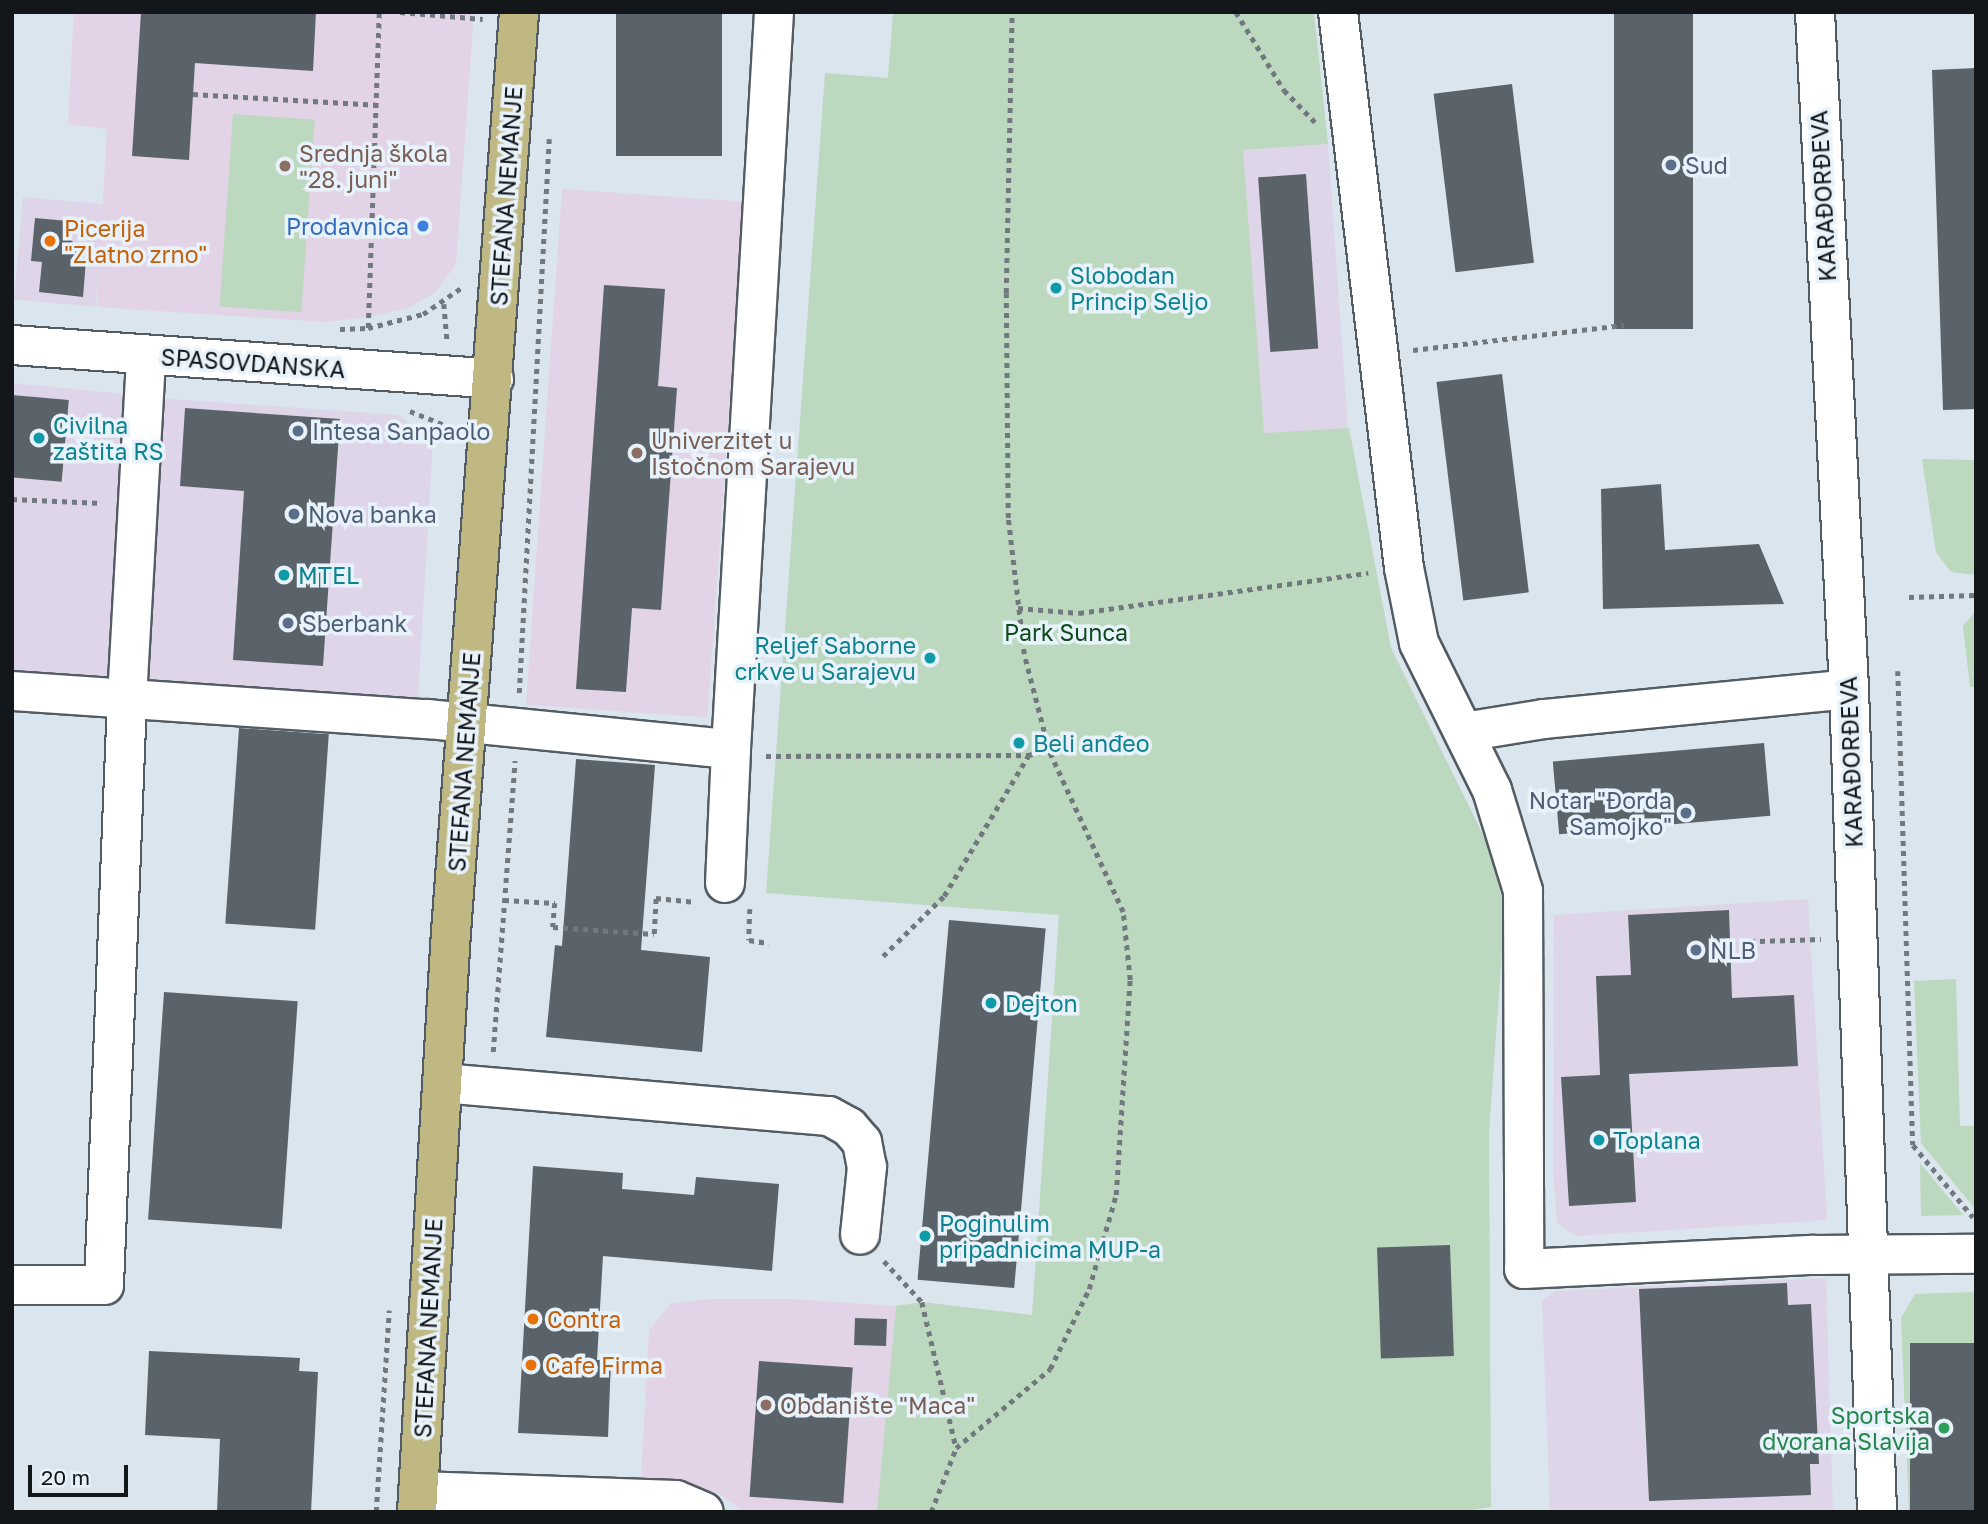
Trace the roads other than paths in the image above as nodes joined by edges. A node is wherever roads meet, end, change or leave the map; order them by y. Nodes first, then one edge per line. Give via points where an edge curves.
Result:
1 (774, 12) edge
2 (1338, 12) edge
3 (1815, 12) edge
4 (497, 20) edge
5 (12, 345) edge
6 (146, 356) junction
7 (494, 379) junction
8 (1849, 689) junction
9 (12, 691) edge
10 (127, 699) junction
11 (467, 723) junction
12 (1464, 732) junction
13 (748, 752) junction
14 (726, 898) road end
15 (442, 1083) junction
16 (860, 1235) road end
17 (1870, 1254) junction
18 (1976, 1254) edge
19 (12, 1285) edge
20 (417, 1501) edge
21 (704, 1512) edge
22 (1877, 1512) edge

1 - 13 street
2 - 12 street via 1404,568 1427,667
3 - 8 street, KARAĐORĐEVA
4 - 7 main road, STEFANA NEMANJE
5 - 6 street, SPASOVDANSKA
6 - 7 street, SPASOVDANSKA
6 - 10 street
7 - 11 main road, STEFANA NEMANJE
8 - 12 street via 1544,719
8 - 17 street, KARAĐORĐEVA
9 - 10 street
10 - 11 street
10 - 19 street via 104,1285
11 - 13 street
11 - 15 main road, STEFANA NEMANJE
12 - 17 street via 1504,822 1523,891 1524,1269
13 - 14 street
15 - 16 street via 829,1116 849,1127 862,1142 867,1167
15 - 20 main road, STEFANA NEMANJE
17 - 18 street
17 - 22 street, KARAĐORĐEVA
20 - 21 street via 676,1500

